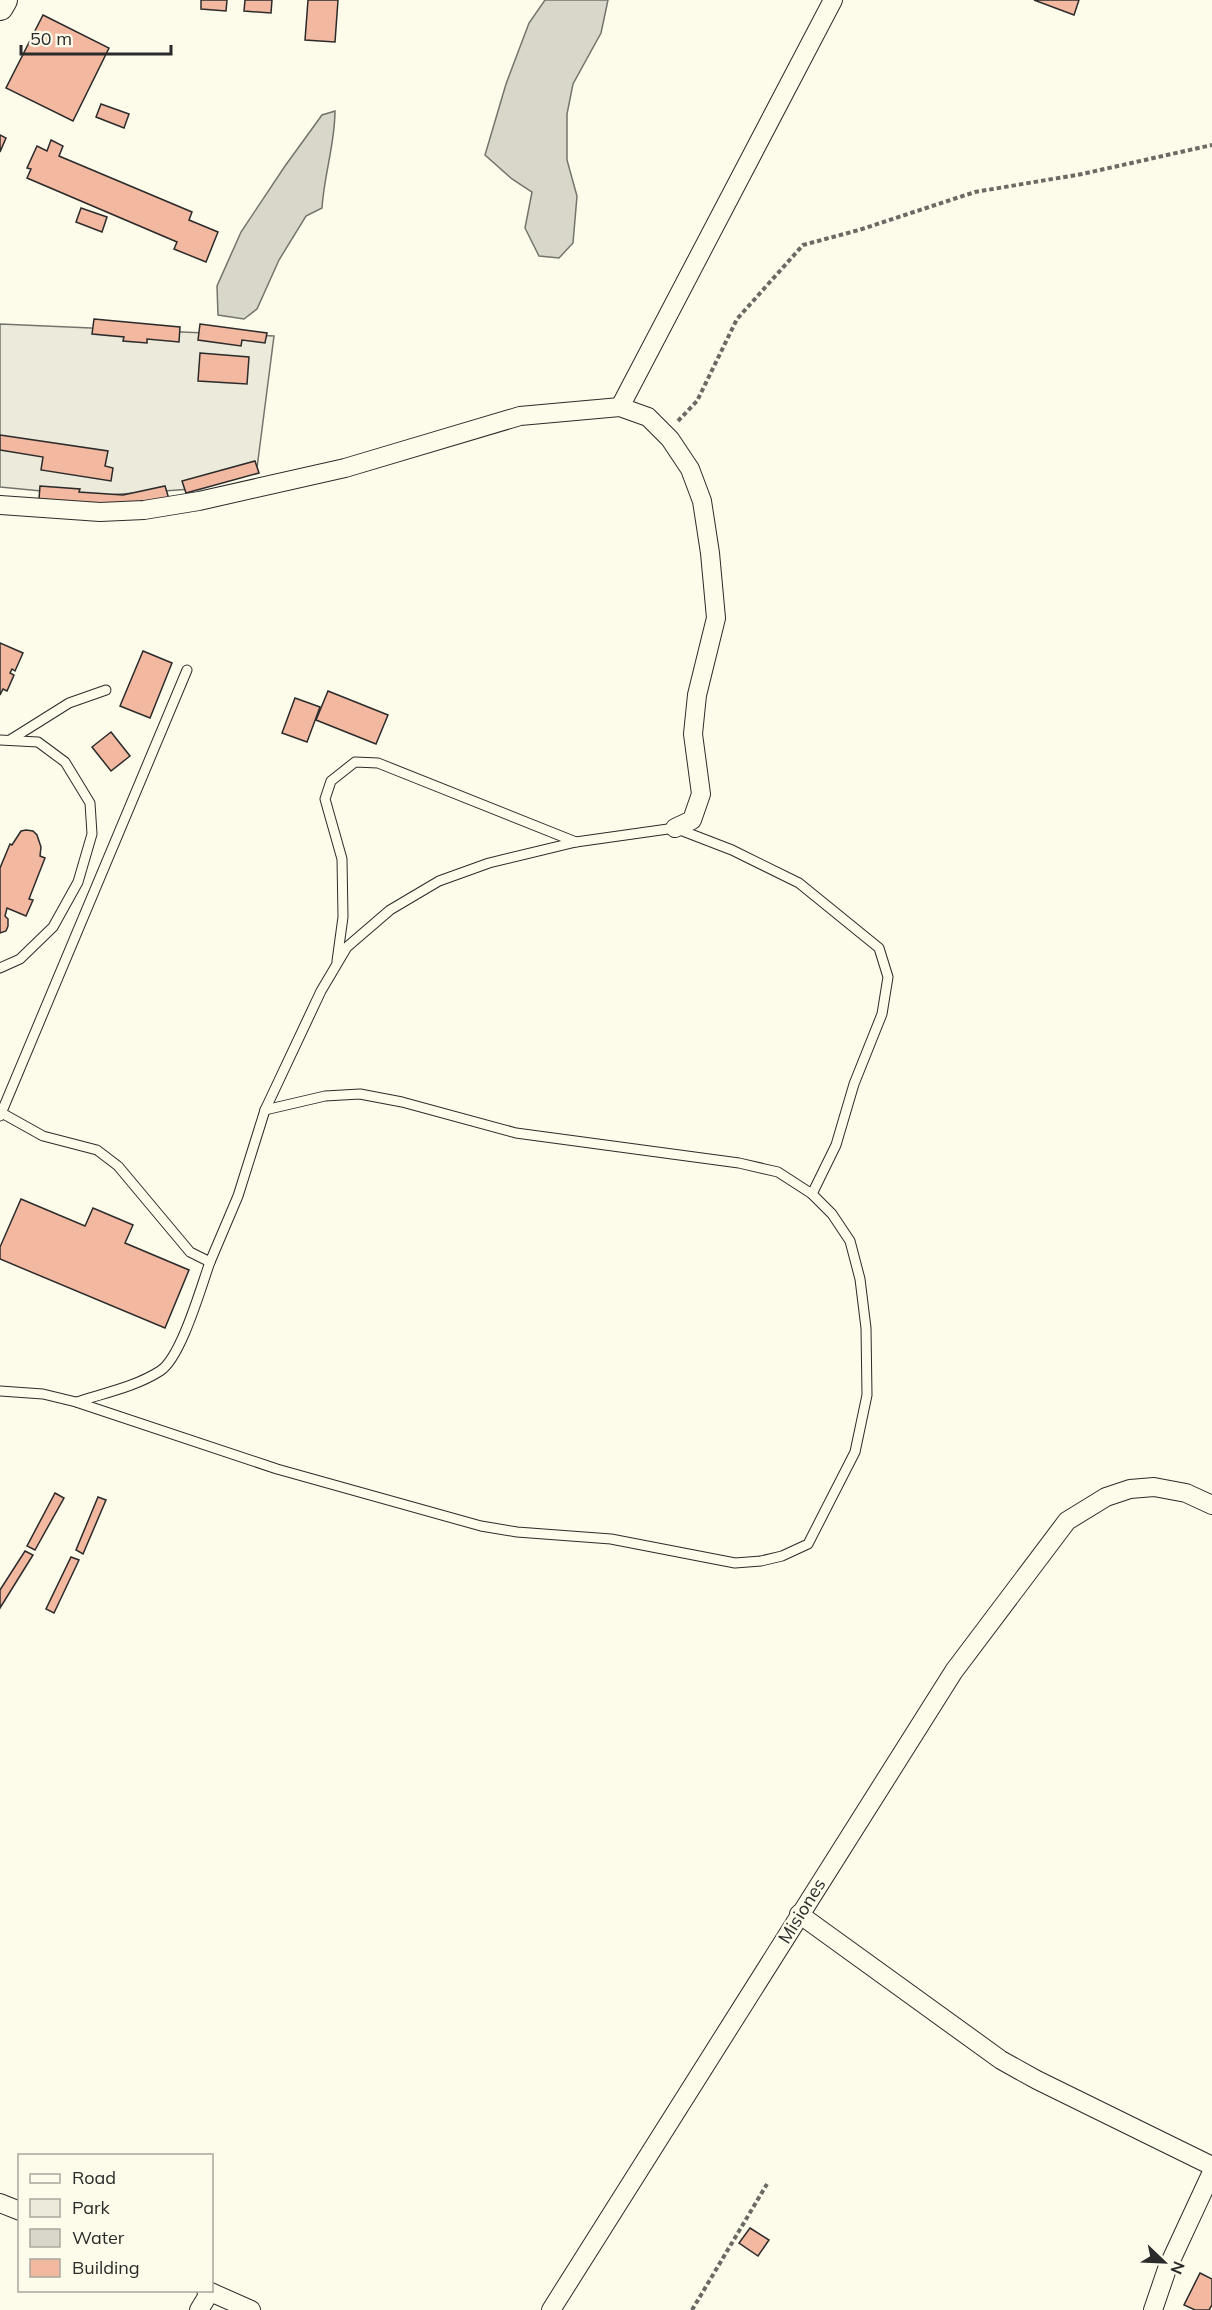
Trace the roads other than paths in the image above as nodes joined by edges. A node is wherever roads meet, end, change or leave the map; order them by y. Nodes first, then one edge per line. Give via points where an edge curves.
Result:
1 (4, 0) edge
2 (833, 0) edge
3 (0, 7) edge
4 (620, 407) junction
5 (0, 505) edge
6 (188, 670) dead end
7 (106, 690) dead end
8 (5, 740) edge
9 (675, 828) junction
10 (576, 842) junction
11 (337, 964) junction
12 (0, 968) edge
13 (265, 1110) junction
14 (0, 1113) edge
15 (812, 1194) junction
16 (210, 1262) junction
17 (0, 1391) edge
18 (76, 1402) junction
19 (1212, 1505) edge
20 (799, 1914) junction
21 (1212, 2166) edge
22 (1212, 2172) edge
23 (0, 2203) edge
24 (18, 2210) edge
25 (208, 2292) edge
26 (210, 2292) edge
27 (199, 2310) edge
28 (251, 2310) edge
29 (551, 2310) edge
30 (1153, 2310) edge

1 - 3 main road
2 - 4 street
4 - 5 street via 520,416 345,468 144,510 100,512
4 - 9 street via 648,417 690,470 702,501 710,553 716,618 697,695 693,734 701,794 692,820
6 - 14 lane
7 - 8 lane via 69,703
8 - 12 lane via 38,742 65,762 90,803 92,834 78,882 53,927 20,959
9 - 10 lane
9 - 15 lane via 732,850 799,883 879,948 888,977 882,1014 854,1084 836,1145
10 - 11 lane via 489,863 439,881 390,910 348,947
10 - 11 lane via 378,763 355,762 331,781 325,799 342,859 343,917
11 - 13 lane
13 - 15 lane via 325,1096 360,1094 402,1101 516,1133 739,1163 778,1172
13 - 16 lane via 238,1196
14 - 16 lane via 43,1136 97,1150 118,1166 190,1252
15 - 18 lane via 850,1241 866,1328 867,1395 855,1452 808,1544 761,1562 735,1563 611,1539 481,1526 277,1469
16 - 18 lane via 179,1345 162,1370 136,1383
17 - 18 lane via 43,1394
19 - 20 street, Misiones via 1186,1493 1154,1487 1130,1489 1106,1497 1067,1521 954,1671
20 - 21 street via 1001,2060
20 - 29 street, Misiones
22 - 30 street via 1167,2269
23 - 24 street
25 - 27 street
26 - 28 street

